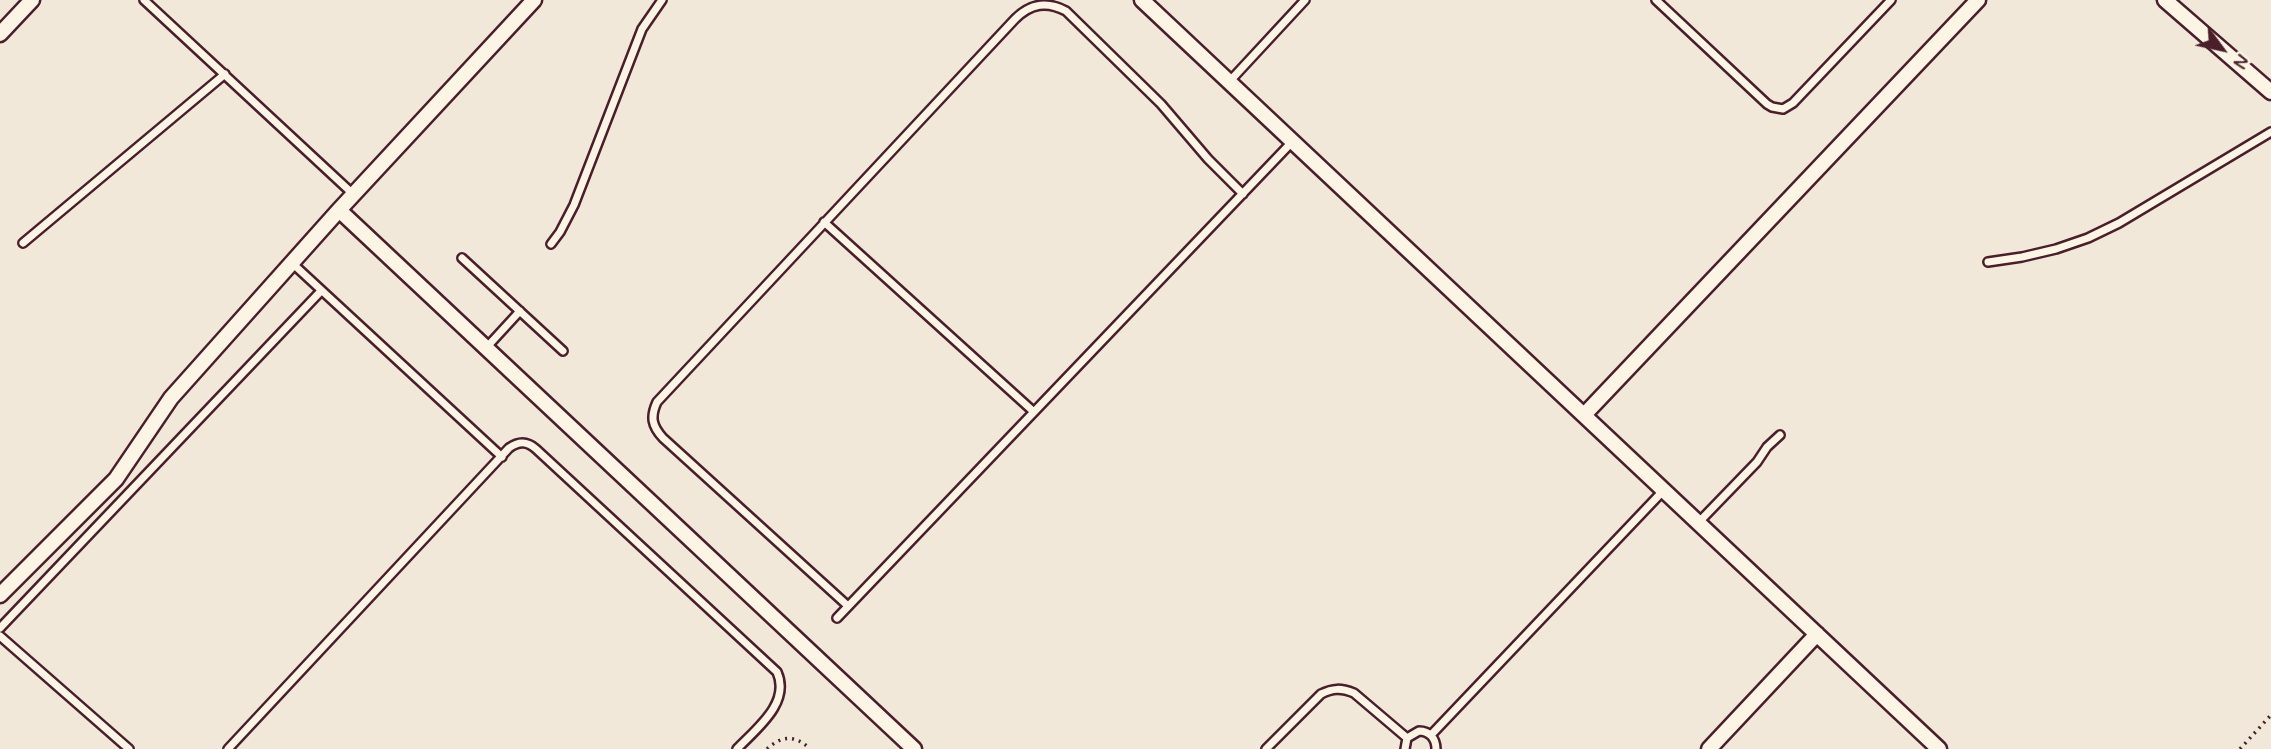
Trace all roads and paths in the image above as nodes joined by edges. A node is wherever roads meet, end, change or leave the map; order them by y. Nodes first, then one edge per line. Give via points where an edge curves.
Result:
1 (32, 0) edge
2 (145, 0) edge
3 (534, 0) edge
4 (662, 0) edge
5 (1142, 0) edge
6 (1305, 0) edge
7 (1656, 0) edge
8 (1891, 0) edge
9 (1978, 0) edge
10 (2165, 0) edge
11 (0, 34) edge
12 (225, 74) junction
13 (1229, 82) junction
14 (2271, 92) edge
15 (2271, 132) edge
16 (1293, 141) junction
17 (1243, 194) junction
18 (354, 195) junction
19 (339, 210) junction
20 (824, 222) junction
21 (23, 243) dead end
22 (551, 244) dead end
23 (462, 258) dead end
24 (1988, 262) dead end
25 (292, 263) junction
26 (321, 291) junction
27 (520, 311) junction
28 (486, 348) junction
29 (564, 351) dead end
30 (1034, 412) junction
31 (1584, 415) junction
32 (1780, 435) dead end
33 (502, 457) junction
34 (1664, 490) junction
35 (1698, 523) junction
36 (0, 595) edge
37 (848, 606) junction
38 (837, 618) dead end
39 (0, 628) edge
40 (1817, 634) junction
41 (0, 636) edge
42 (2271, 715) edge
43 (1431, 735) junction
44 (1407, 738) junction
45 (129, 749) edge
46 (228, 749) edge
47 (737, 749) edge
48 (767, 749) edge
49 (810, 749) edge
50 (914, 749) edge
51 (1266, 749) edge
52 (1405, 749) edge
53 (1436, 749) edge
54 (1709, 749) edge
55 (1939, 749) edge
56 (2239, 749) edge

1 - 11 street
2 - 12 lane
3 - 18 street
4 - 22 lane via 642,29 574,205
5 - 13 street
6 - 13 lane
7 - 8 lane via 1767,104 1783,109
9 - 31 street
10 - 14 street
12 - 18 lane
12 - 21 lane
13 - 16 street
15 - 24 lane via 2088,238
16 - 17 lane
16 - 31 street
17 - 20 lane via 1161,104 1066,11 1045,4 1023,10
17 - 30 lane
18 - 19 street
19 - 25 street
19 - 28 street
20 - 30 lane
20 - 37 lane via 657,402 653,421 663,438
23 - 27 lane
25 - 26 lane
25 - 36 street via 172,398 116,479
26 - 33 lane
26 - 39 lane
27 - 28 lane
27 - 29 lane
28 - 50 street
30 - 37 lane
31 - 34 street
32 - 35 lane
33 - 46 lane
33 - 47 lane via 515,444 530,444 777,672 781,686 776,704
34 - 35 street
34 - 43 lane
35 - 40 street
37 - 38 lane
40 - 54 street
40 - 55 street
41 - 45 lane
42 - 56 path
43 - 44 lane via 1419,731
43 - 53 lane
44 - 51 lane via 1354,693 1331,689
44 - 52 lane
48 - 49 path via 785,738 802,741

